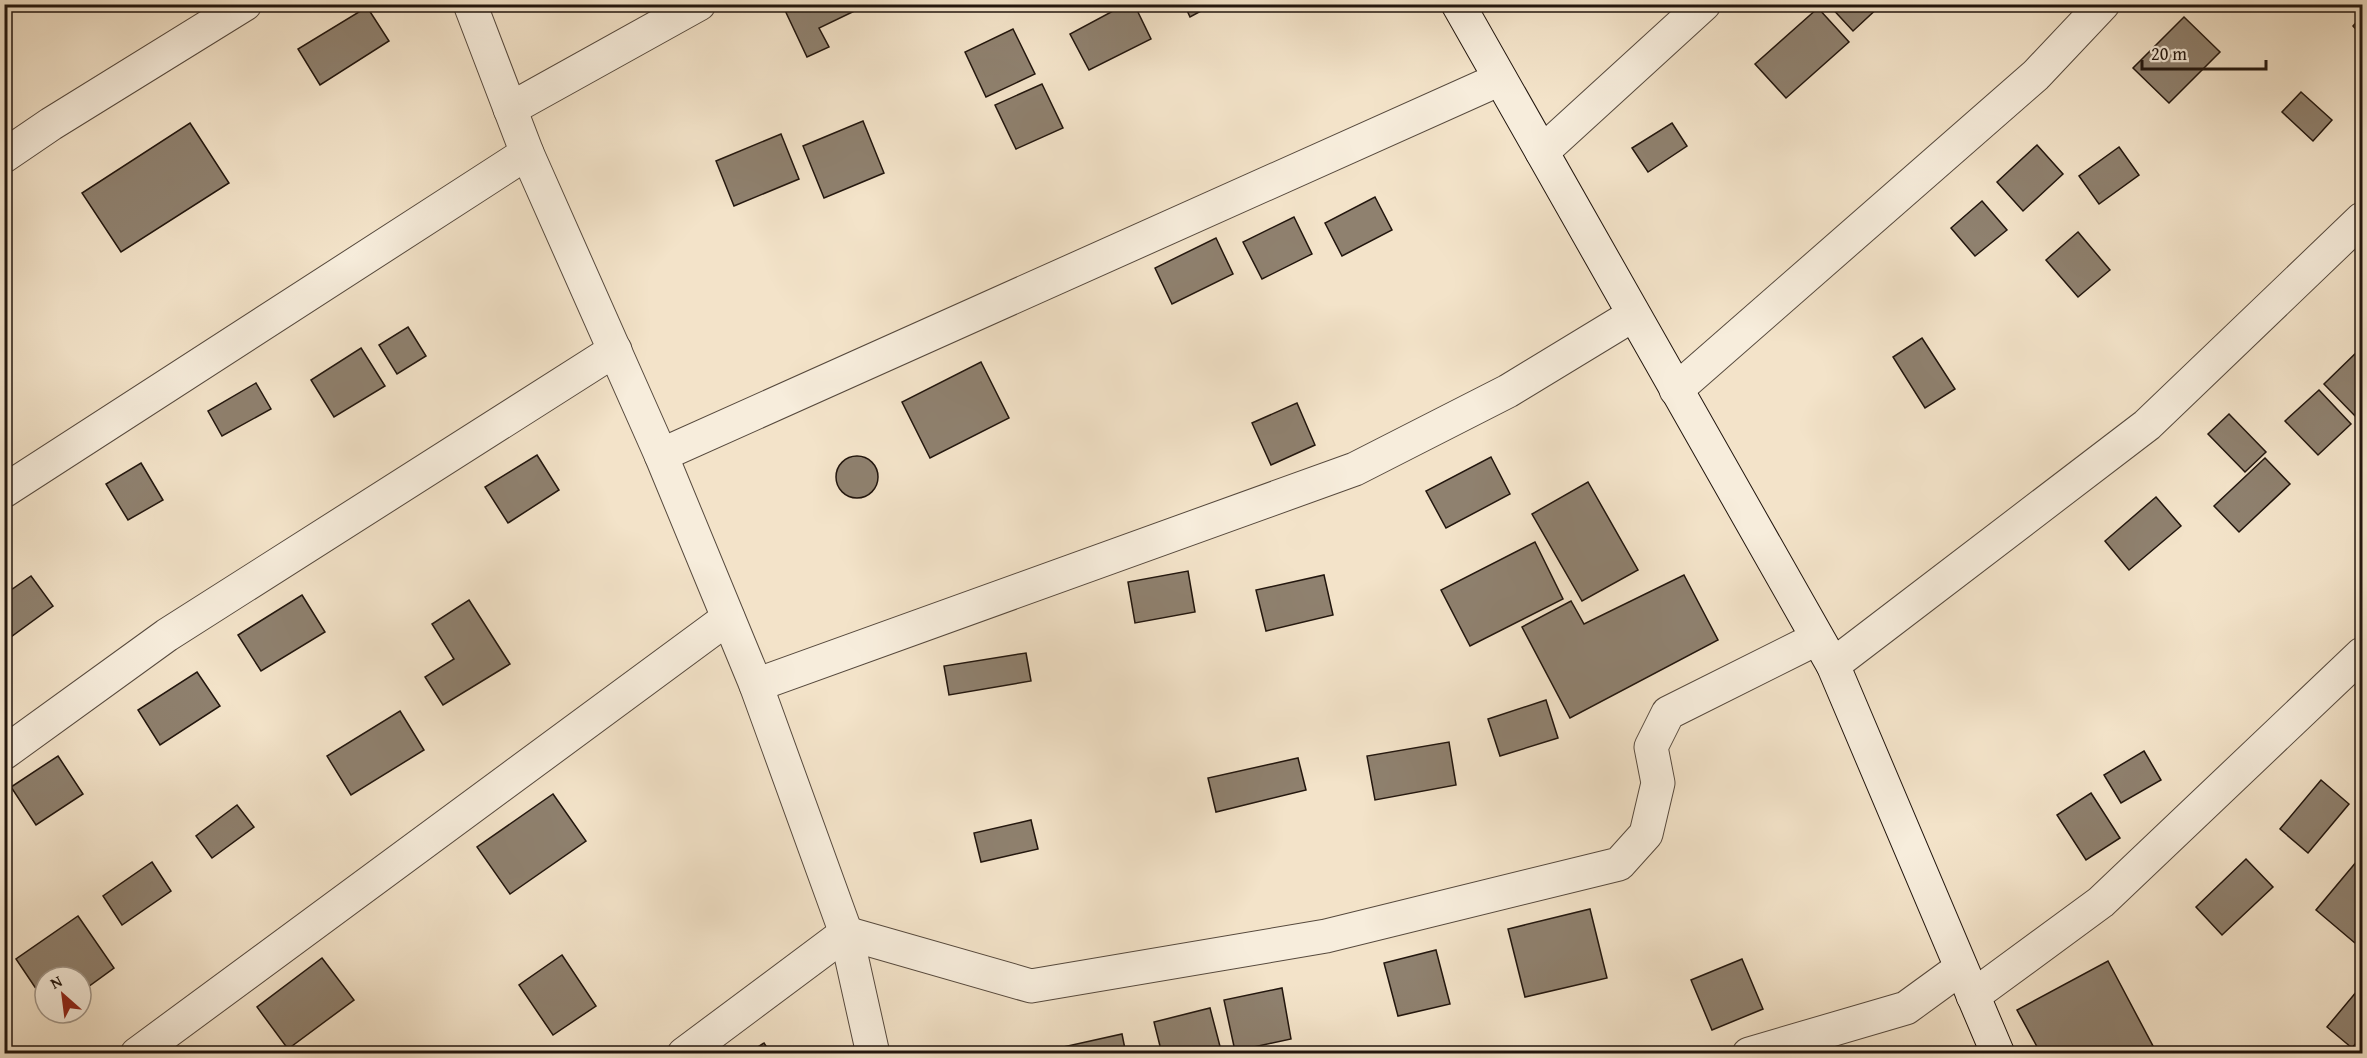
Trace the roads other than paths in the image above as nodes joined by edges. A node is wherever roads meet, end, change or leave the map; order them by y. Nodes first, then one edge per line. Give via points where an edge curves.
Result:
1 (245, 4) edge
2 (470, 4) edge
3 (699, 4) edge
4 (1458, 4) edge
5 (1704, 4) edge
6 (2103, 4) edge
7 (1500, 79) junction
8 (510, 109) junction
9 (1542, 152) junction
10 (527, 153) junction
11 (4, 156) edge
12 (2362, 219) edge
13 (1633, 315) junction
14 (615, 350) junction
15 (1676, 390) junction
16 (661, 455) junction
17 (4, 491) edge
18 (728, 618) junction
19 (1825, 652) junction
20 (2362, 654) edge
21 (756, 685) junction
22 (4, 753) edge
23 (846, 933) junction
24 (1967, 982) junction
25 (137, 1053) edge
26 (684, 1053) edge
27 (873, 1053) edge
28 (1749, 1053) edge
29 (1998, 1053) edge

1 - 11 street
2 - 8 street
3 - 8 street
4 - 7 street
5 - 9 street
6 - 15 street via 2036,75
7 - 9 street
7 - 16 street
8 - 10 street
9 - 13 street
10 - 14 street
10 - 17 street
12 - 19 street via 2147,425
13 - 15 street
13 - 21 street via 1508,391 1355,469
14 - 16 street
14 - 22 street via 167,635
15 - 19 street
16 - 18 street
18 - 21 street
18 - 25 street
19 - 23 street via 1668,714 1651,747 1658,783 1646,834 1619,864 1326,936 1031,986
19 - 24 street
20 - 24 street via 2101,903
21 - 23 street
23 - 26 street
23 - 27 street
24 - 28 street via 1906,1008
24 - 29 street

